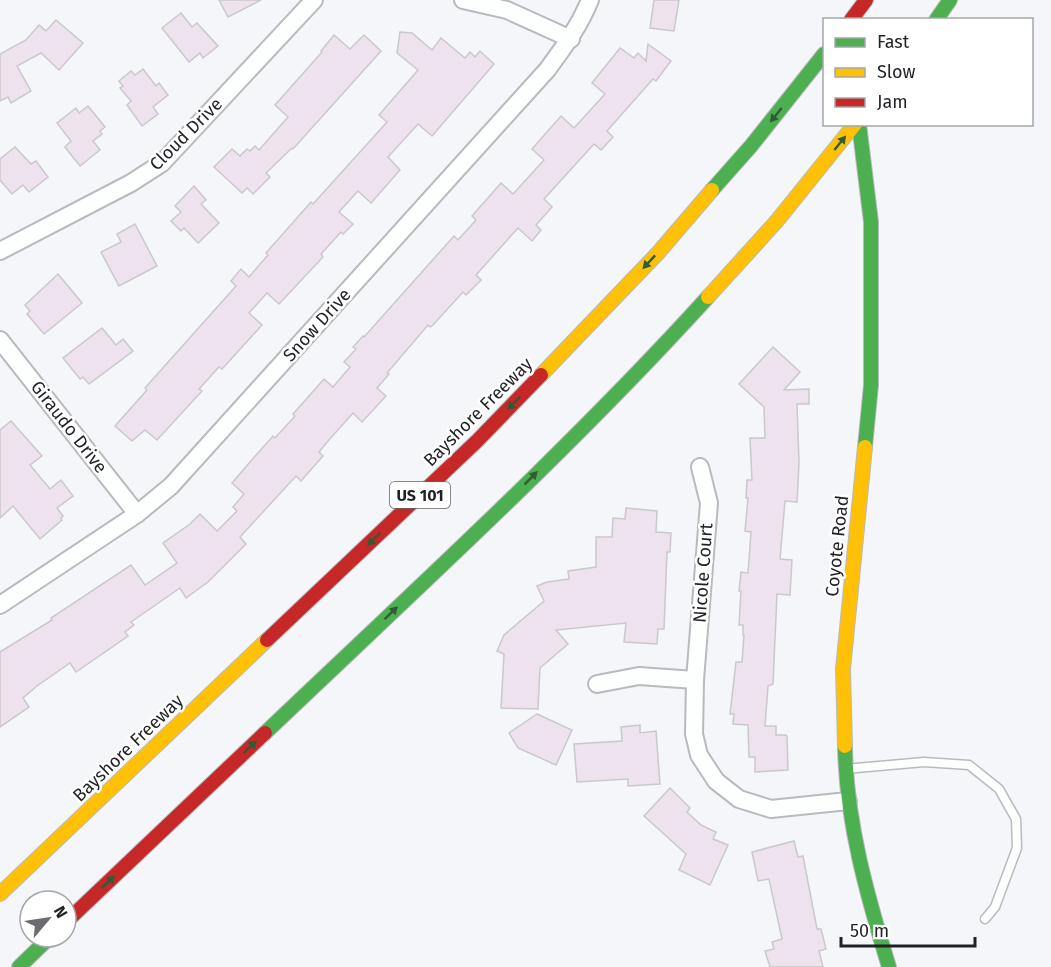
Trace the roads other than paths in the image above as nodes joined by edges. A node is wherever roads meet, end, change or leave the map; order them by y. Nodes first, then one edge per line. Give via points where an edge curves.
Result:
1 (314, 0) edge
2 (463, 0) edge
3 (590, 0) edge
4 (844, 0) edge
5 (866, 0) edge
6 (950, 0) edge
7 (848, 18) edge
8 (851, 18) edge
9 (937, 18) edge
10 (571, 39) junction
11 (823, 56) edge
12 (855, 126) edge
13 (857, 126) edge
14 (0, 251) edge
15 (0, 340) edge
16 (700, 467) dead end
17 (137, 514) junction
18 (0, 605) edge
19 (695, 680) junction
20 (597, 684) dead end
21 (845, 769) junction
22 (848, 801) junction
23 (0, 894) edge
24 (78, 911) edge
25 (985, 919) dead end
26 (38, 949) edge
27 (19, 967) edge
28 (889, 967) edge

1 - 14 street, Cloud Drive via 162,163
2 - 10 street via 507,10
3 - 10 street, Snow Drive
4 - 7 main road
5 - 8 main road
6 - 9 main road
10 - 17 street, Snow Drive via 198,457
11 -> 23 main road, Bayshore Freeway / US 101 via 658,253 477,441
24 -> 12 main road via 492,517 668,341
13 - 21 main road, Coyote Road via 871,222 871,385 843,669
15 - 17 street, Giraudo Drive
16 - 19 street, Nicole Court via 709,502
17 - 18 street, Snow Drive
19 - 20 street via 639,676
19 - 22 street, Nicole Court via 694,734 699,755 716,781 739,799 771,809
21 - 22 main road, Coyote Road
21 - 25 lane via 924,762 969,765 999,789 1016,819 1017,848 994,907
22 - 28 main road, Coyote Road
26 - 27 main road

